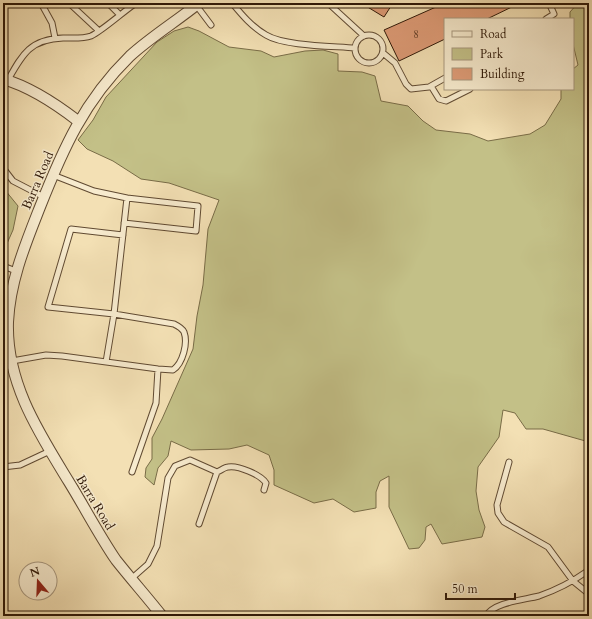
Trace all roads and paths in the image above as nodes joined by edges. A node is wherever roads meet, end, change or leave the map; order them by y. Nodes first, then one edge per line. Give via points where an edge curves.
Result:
1 (41, 3) edge
2 (69, 3) edge
3 (108, 3) edge
4 (136, 3) edge
5 (232, 3) edge
6 (328, 3) edge
7 (549, 3) edge
8 (198, 4) edge
9 (120, 15) junction
10 (556, 17) edge
11 (211, 25) dead end
12 (98, 30) junction
13 (364, 36) junction
14 (55, 38) junction
15 (355, 48) junction
16 (383, 53) junction
17 (444, 79) edge
18 (6, 80) edge
19 (431, 86) junction
20 (468, 90) edge
21 (78, 121) junction
22 (3, 168) edge
23 (53, 175) junction
24 (44, 196) junction
25 (127, 198) junction
26 (124, 223) junction
27 (123, 235) junction
28 (3, 266) edge
29 (16, 271) junction
30 (114, 314) junction
31 (8, 362) edge
32 (106, 362) junction
33 (158, 369) junction
34 (50, 451) junction
35 (509, 462) dead end
36 (3, 467) edge
37 (132, 472) dead end
38 (217, 472) junction
39 (264, 490) dead end
40 (199, 524) dead end
41 (589, 573) edge
42 (131, 579) junction
43 (573, 581) junction
44 (589, 594) edge
45 (162, 616) edge
46 (486, 616) edge

1 - 14 lane via 52,23
2 - 12 lane
3 - 9 lane
4 - 9 lane
5 - 15 lane via 252,25 267,36 284,41
6 - 13 lane
7 - 10 lane
8 - 11 lane
8 - 21 street, Barra Road via 132,55 100,89
9 - 12 lane
12 - 14 lane via 90,36
13 - 15 lane
13 - 16 lane via 371,35 379,39 384,47
14 - 18 lane via 36,44 24,53
15 - 16 lane via 358,58 366,63 375,62
16 - 19 lane via 395,63 411,89
17 - 19 lane
18 - 21 street via 43,96
19 - 20 lane via 438,99 446,101
21 - 23 street, Barra Road
22 - 24 lane via 13,181
23 - 24 street, Barra Road
23 - 25 lane via 94,191
24 - 29 street, Barra Road
25 - 26 lane
25 - 26 lane via 198,206 196,231
26 - 27 lane
27 - 30 lane
27 - 30 lane via 70,229 48,307
28 - 29 lane
29 - 31 street, Barra Road via 9,306
30 - 32 lane
30 - 33 lane via 174,324 182,328 184,340 180,363 173,370
31 - 32 lane via 46,356
31 - 34 street, Barra Road via 25,404
32 - 33 lane
33 - 37 lane via 156,404
34 - 36 lane via 20,465
34 - 42 street, Barra Road via 99,533
35 - 43 lane via 497,505 498,513 504,522 548,547
38 - 39 lane via 228,467 238,468 262,478 266,483
38 - 40 lane
38 - 42 lane via 190,460 175,466 168,478 157,546 148,564
41 - 43 lane via 586,572
42 - 45 street, Barra Road
43 - 44 lane
43 - 46 lane via 540,595 494,608

